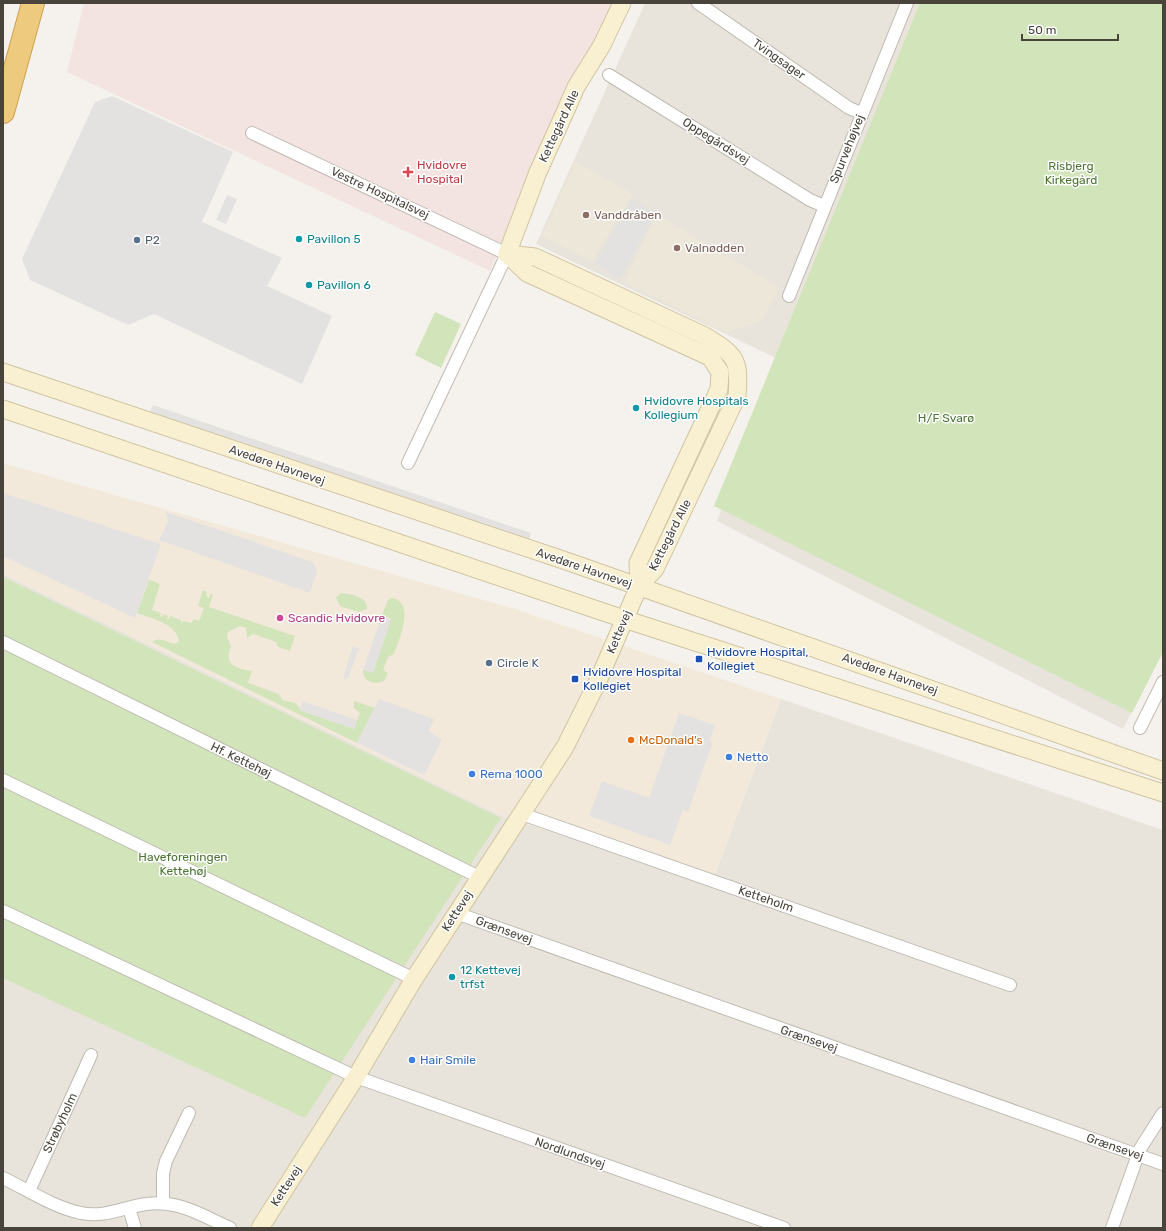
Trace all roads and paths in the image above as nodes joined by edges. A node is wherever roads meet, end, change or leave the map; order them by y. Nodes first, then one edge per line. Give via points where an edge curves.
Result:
1 (33, 3) edge
2 (622, 3) edge
3 (698, 3) edge
4 (907, 3) edge
5 (609, 75) dead end
6 (3, 112) edge
7 (861, 113) junction
8 (252, 134) dead end
9 (824, 206) junction
10 (507, 254) junction
11 (789, 296) dead end
12 (3, 372) edge
13 (3, 409) edge
14 (408, 463) dead end
15 (639, 586) junction
16 (624, 619) junction
17 (3, 642) edge
18 (1163, 682) edge
19 (1140, 728) dead end
20 (1163, 771) edge
21 (3, 780) edge
22 (1163, 793) edge
23 (522, 814) junction
24 (479, 877) junction
25 (3, 911) edge
26 (456, 913) junction
27 (414, 979) junction
28 (1010, 985) dead end
29 (91, 1055) dead end
30 (356, 1077) junction
31 (189, 1113) dead end
32 (1163, 1113) edge
33 (1137, 1155) junction
34 (1163, 1164) edge
35 (3, 1178) edge
36 (29, 1191) junction
37 (163, 1202) junction
38 (129, 1208) junction
39 (135, 1228) edge
40 (230, 1228) edge
41 (260, 1228) edge
42 (784, 1228) edge
43 (1112, 1228) edge

1 - 6 highway
2 - 10 street, Kettegård Alle via 602,45 576,87 538,172
3 - 7 street, Tvingsager via 849,108
4 - 7 street, Spurvehøjvej
5 - 9 street, Oppegårdsvej via 810,200
7 - 9 street, Spurvehøjvej
8 - 10 street, Vestre Hospitalsvej
9 - 11 street, Spurvehøjvej via 806,258
10 - 14 street, Kettegård Alle
10 - 15 street, Kettegård Alle via 535,257 705,336 728,350 736,363 739,375 736,396 655,569
12 - 15 street, Avedøre Havnevej
13 - 16 street
15 - 16 street, Kettevej
15 - 20 street, Avedøre Havnevej
16 - 22 street
16 - 23 street, Kettevej via 598,681 565,747
17 - 24 street, Hf. Kettehøj
18 - 19 street
21 - 27 street
23 - 24 street, Kettevej
23 - 28 street, Ketteholm
24 - 26 street, Kettevej
25 - 30 street
26 - 27 street, Kettevej
26 - 33 street, Grænsevej
27 - 30 street, Kettevej
29 - 36 street, Strøbyholm
30 - 41 street, Kettevej
30 - 42 street, Nordlundsvej
31 - 37 street via 166,1161 163,1173
32 - 33 street
33 - 34 street, Grænsevej
33 - 43 street
35 - 36 street
36 - 38 street via 81,1213 98,1215
37 - 38 street
37 - 40 street via 186,1208
38 - 39 street

